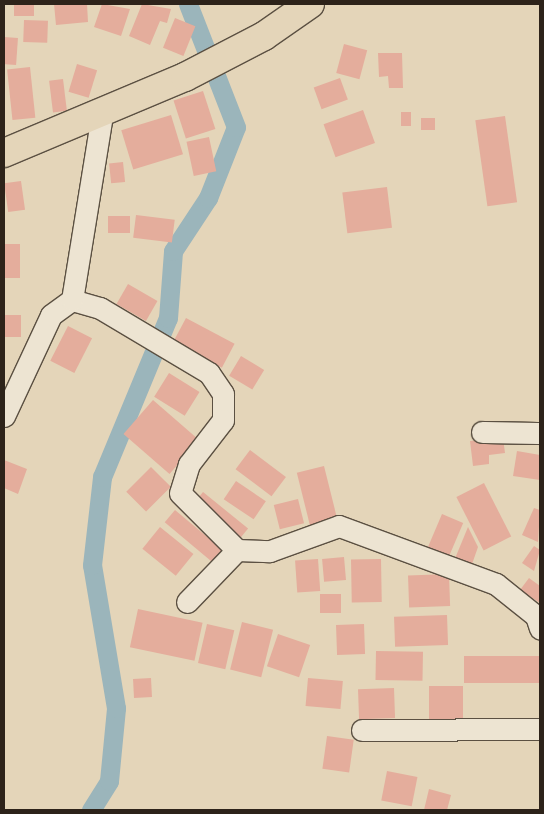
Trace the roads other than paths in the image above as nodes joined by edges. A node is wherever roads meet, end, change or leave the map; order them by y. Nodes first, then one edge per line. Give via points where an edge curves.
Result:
1 (310, 4) edge
2 (102, 115) junction
3 (4, 153) edge
4 (72, 300) junction
5 (4, 416) edge
6 (482, 432) dead end
7 (540, 433) edge
8 (237, 550) junction
9 (187, 602) dead end
10 (540, 628) edge
11 (540, 729) edge
12 (362, 730) dead end

1 - 2 main road via 264,36
2 - 3 main road
2 - 4 street
4 - 5 street via 51,315
4 - 8 street via 100,308 209,373 223,394 223,420 189,464 180,493
6 - 7 street
8 - 9 street
8 - 10 street via 270,551 339,526 496,584 536,616
11 - 12 street

